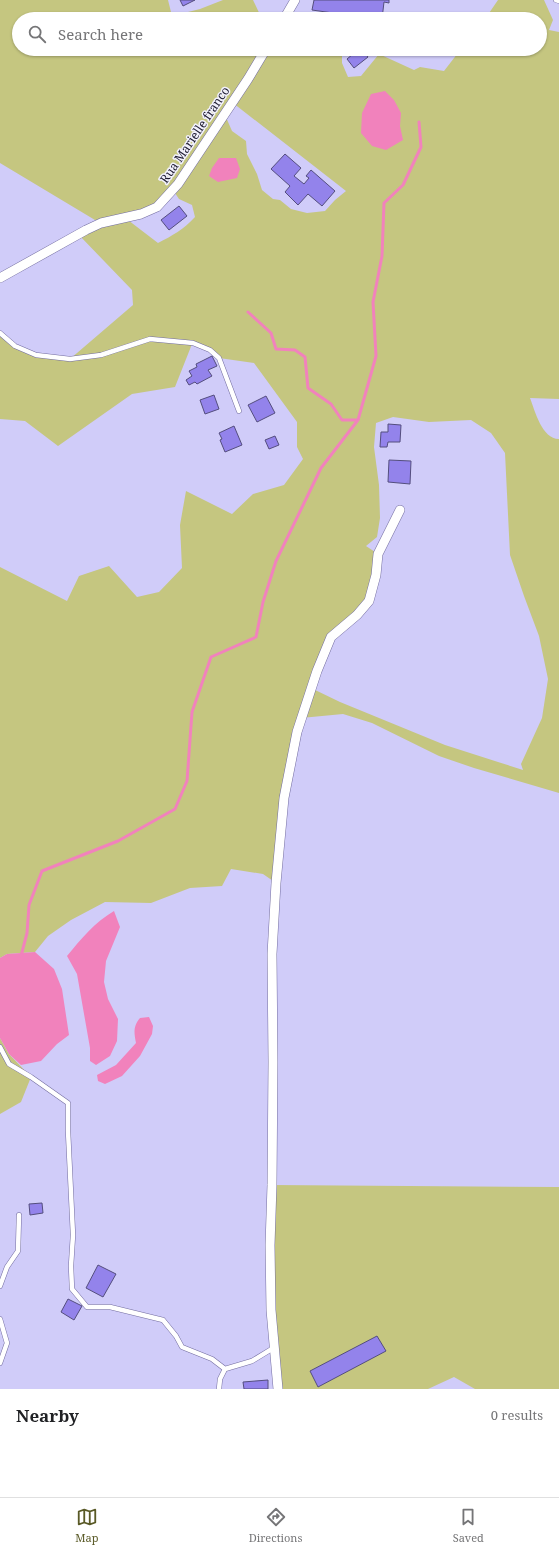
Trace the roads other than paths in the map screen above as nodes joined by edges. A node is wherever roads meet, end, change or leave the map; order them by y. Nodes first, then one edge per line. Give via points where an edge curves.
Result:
1 (296, 0) edge
2 (556, 0) edge
3 (559, 1) edge
4 (288, 12) edge
5 (262, 56) edge
6 (0, 278) edge
7 (0, 333) edge
8 (239, 411) dead end
9 (400, 510) dead end
10 (0, 1047) edge
11 (18, 1215) dead end
12 (0, 1286) edge
13 (0, 1320) edge
14 (275, 1347) junction
15 (0, 1362) edge
16 (225, 1369) junction
17 (219, 1389) edge
18 (278, 1389) edge

1 - 4 street
2 - 3 lane
5 - 6 street, Rua Marielle franco via 178,184 157,207 141,214 101,223
7 - 8 lane via 15,346 36,355 70,359 101,355 150,339 193,344 210,350 219,358
9 - 14 street via 378,554 369,601 358,615 331,637 317,671 297,732 284,798 272,954 270,1245 271,1310
10 - 16 lane via 9,1064 68,1103 73,1235 72,1289 87,1307 110,1307 163,1320 182,1347 212,1359
11 - 12 lane via 18,1251 7,1267
13 - 15 lane via 7,1343
14 - 16 lane via 252,1362
14 - 18 street
16 - 17 lane

